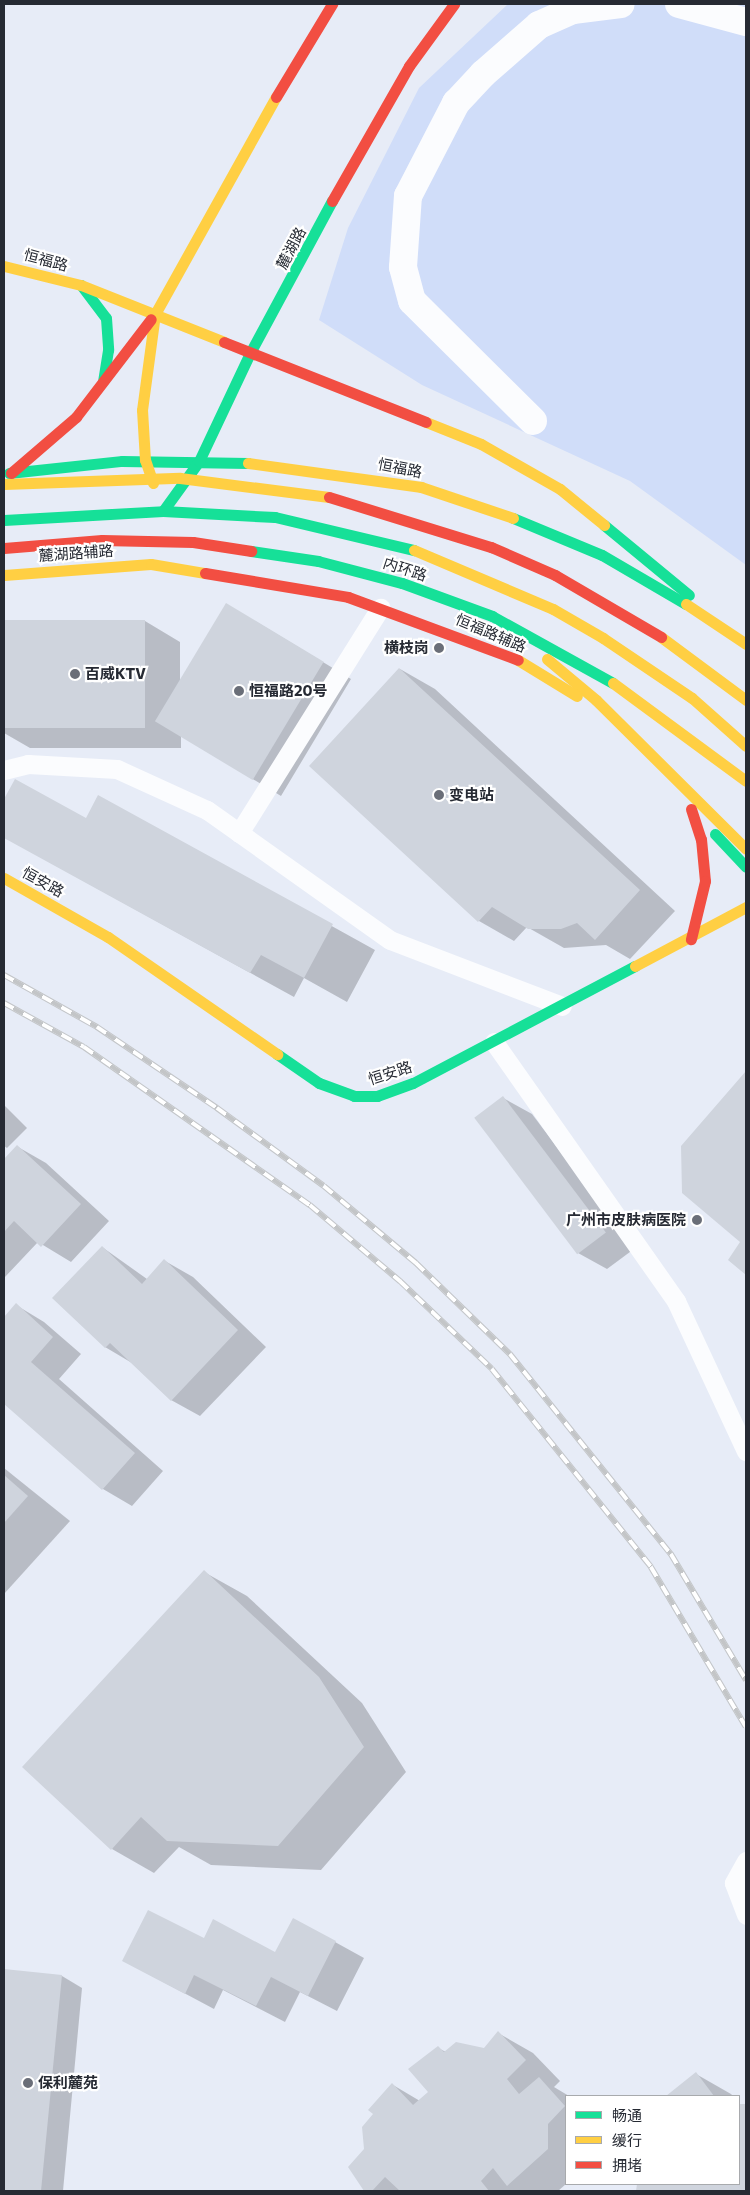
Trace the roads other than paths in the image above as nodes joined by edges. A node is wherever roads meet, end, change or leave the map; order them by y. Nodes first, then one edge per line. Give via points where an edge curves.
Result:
1 (332, 4) edge
2 (454, 4) edge
3 (621, 4) edge
4 (679, 4) edge
5 (746, 22) edge
6 (4, 266) edge
7 (81, 286) junction
8 (155, 314) junction
9 (250, 353) junction
10 (102, 385) junction
11 (532, 421) dead end
12 (145, 460) junction
13 (199, 461) junction
14 (7, 473) edge
15 (4, 484) edge
16 (163, 511) junction
17 (4, 520) edge
18 (4, 548) edge
19 (151, 564) joint
20 (4, 575) edge
21 (447, 598) junction
22 (380, 608) junction
23 (726, 628) junction
24 (746, 644) edge
25 (648, 666) junction
26 (746, 700) edge
27 (606, 722) junction
28 (746, 746) edge
29 (4, 770) edge
30 (746, 781) edge
31 (691, 809) junction
32 (239, 833) junction
33 (746, 849) edge
34 (746, 867) edge
35 (4, 878) edge
36 (746, 907) edge
37 (691, 939) junction
38 (562, 1006) junction
39 (494, 1042) junction
40 (746, 1451) edge
41 (746, 1861) edge
42 (746, 1914) edge

1 - 8 main road via 227,178
2 - 9 main road, 麓湖路 via 409,66 368,135
3 - 11 street via 573,10 539,25 483,74 456,103 408,196 403,266 412,301
4 - 5 street
6 - 7 main road, 恒福路
7 - 8 main road, 恒福路
7 - 10 main road via 106,318 108,350
8 - 9 main road, 恒福路
8 - 10 main road
8 - 12 main road via 142,410
9 - 13 main road, 麓湖路
9 - 23 main road, 恒福路 via 440,426 519,465 617,532
10 - 14 main road via 76,418
12 - 13 main road, 恒福路
12 - 14 main road, 恒福路
12 - 16 main road
13 - 16 main road, 麓湖路
13 - 23 main road, 恒福路 via 342,472 421,487 488,508 602,555
15 - 26 main road via 112,477 180,478 309,492 374,508 474,541 555,575 667,640
16 - 17 main road
16 - 25 main road via 275,516 423,552 553,609
18 - 21 main road, 内环路 via 102,540 193,542 327,563
19 - 20 main road, 麓湖路辅路
19 - 22 main road, 恒福路辅路 via 279,583
21 - 30 main road, 内环路 via 527,634 623,688
21 - 33 main road via 569,676
22 - 27 main road, 恒福路辅路 via 477,642 533,668 574,694
22 - 32 lane
23 - 24 main road, 恒福路
25 - 27 street
25 - 28 main road
27 - 31 main road, 恒福路辅路
29 - 32 lane via 28,764 117,769 207,810
31 - 34 main road, 恒福路辅路
31 - 37 main road via 701,839 705,881
32 - 38 lane via 390,940
35 - 39 main road, 恒安路 via 108,937 337,1091 377,1096
36 - 37 main road, 恒安路
37 - 38 main road, 恒安路
38 - 39 main road, 恒安路
39 - 40 lane via 676,1302
41 - 42 lane via 734,1883

